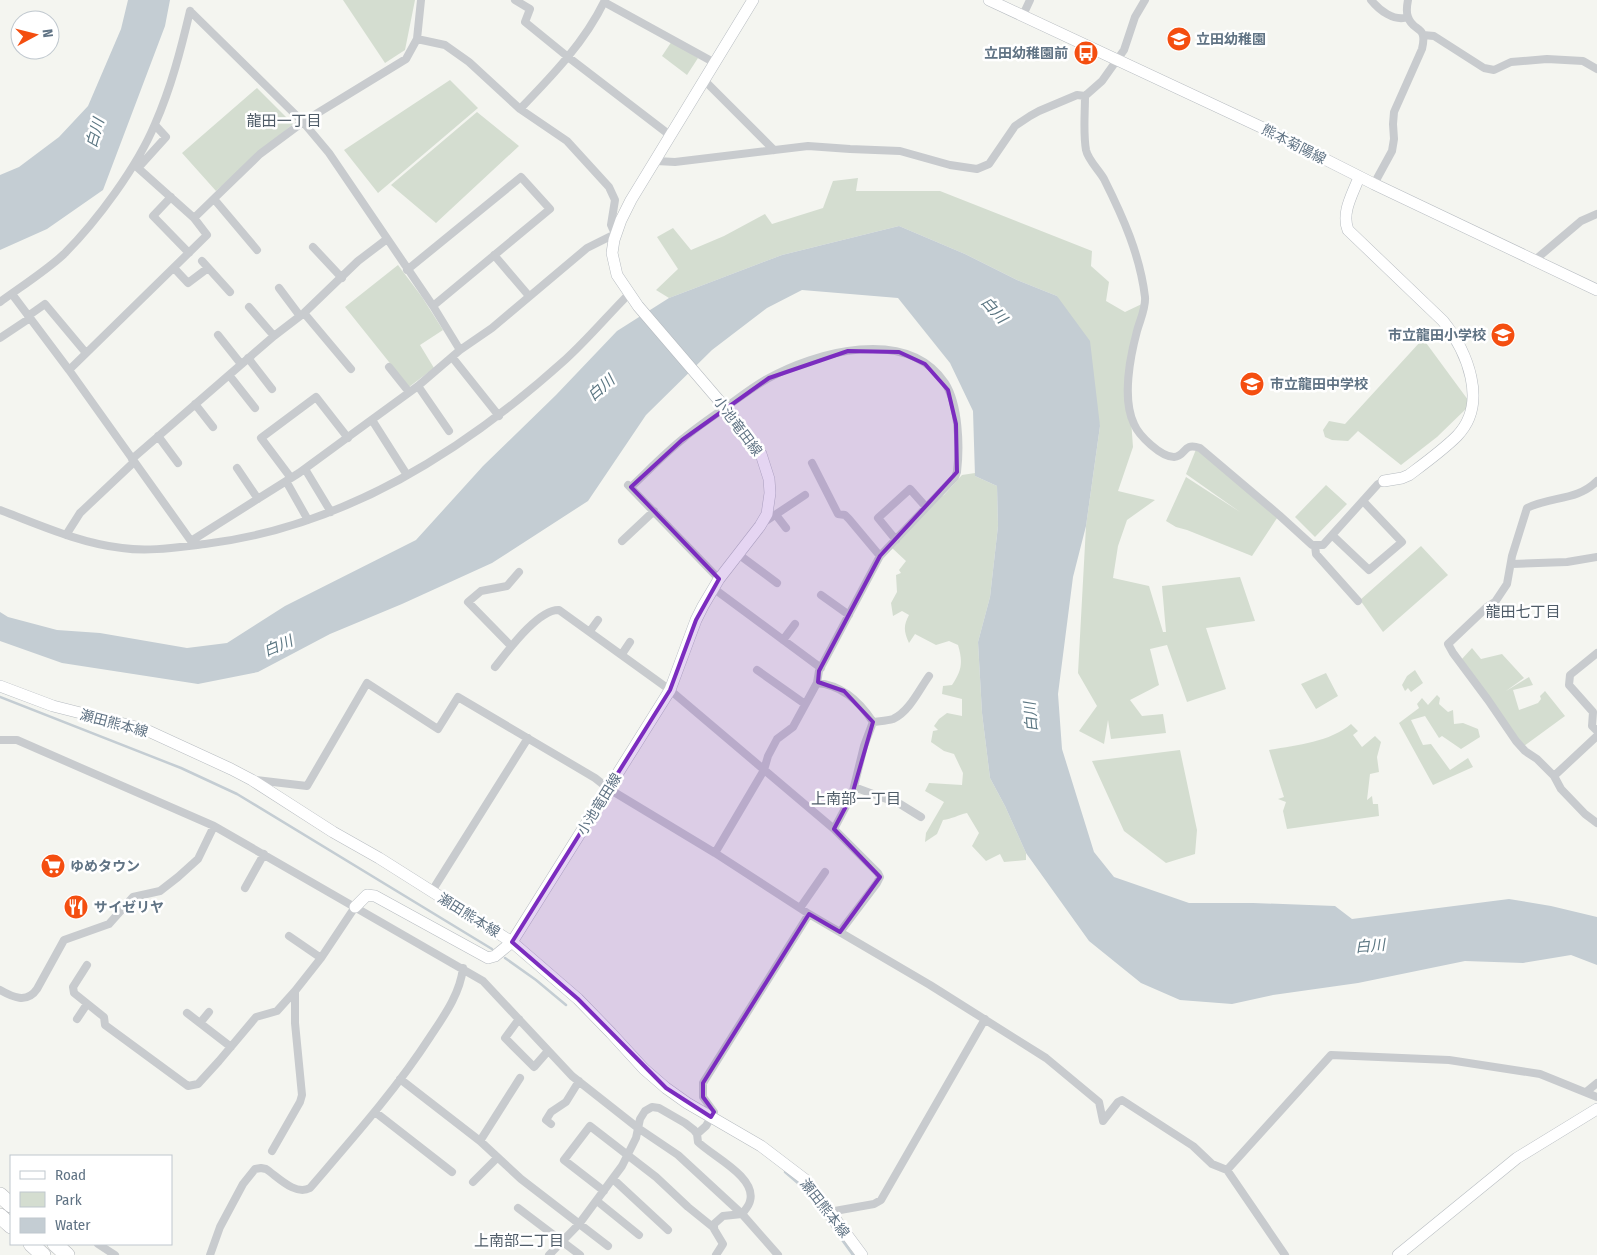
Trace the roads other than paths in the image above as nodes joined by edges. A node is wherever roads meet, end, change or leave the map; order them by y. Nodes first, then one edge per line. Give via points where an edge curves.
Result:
1 (421, 0) edge
2 (515, 0) edge
3 (753, 0) edge
4 (989, 0) edge
5 (1030, 0) edge
6 (1145, 0) edge
7 (1371, 0) edge
8 (1408, 0) edge
9 (605, 1) edge
10 (1022, 16) junction
11 (1408, 17) junction
12 (1423, 34) junction
13 (417, 39) junction
14 (568, 57) junction
15 (1117, 61) junction
16 (715, 63) junction
17 (1597, 70) edge
18 (705, 81) junction
19 (1085, 96) junction
20 (520, 110) junction
21 (303, 122) junction
22 (155, 125) junction
23 (672, 136) junction
24 (774, 150) junction
25 (656, 161) junction
26 (1359, 177) junction
27 (1374, 184) junction
28 (171, 197) junction
29 (214, 199) junction
30 (1597, 214) edge
31 (194, 218) junction
32 (615, 234) junction
33 (387, 239) junction
34 (313, 247) dead end
35 (257, 250) dead end
36 (189, 253) junction
37 (494, 255) junction
38 (1535, 260) junction
39 (202, 261) dead end
40 (174, 268) junction
41 (208, 268) junction
42 (407, 270) junction
43 (342, 278) junction
44 (279, 288) dead end
45 (1597, 290) edge
46 (230, 292) dead end
47 (12, 294) junction
48 (629, 294) junction
49 (529, 296) junction
50 (0, 302) edge
51 (433, 306) junction
52 (249, 307) dead end
53 (302, 315) junction
54 (29, 317) junction
55 (218, 335) dead end
56 (274, 336) junction
57 (0, 338) edge
58 (460, 350) junction
59 (86, 354) junction
60 (248, 358) junction
61 (452, 358) junction
62 (241, 364) junction
63 (389, 366) dead end
64 (351, 369) dead end
65 (69, 370) junction
66 (229, 375) junction
67 (418, 386) junction
68 (272, 389) dead end
69 (409, 392) junction
70 (195, 404) junction
71 (255, 408) dead end
72 (725, 408) junction
73 (500, 416) junction
74 (372, 420) junction
75 (213, 427) dead end
76 (449, 431) dead end
77 (158, 436) junction
78 (348, 438) junction
79 (133, 461) junction
80 (178, 463) dead end
81 (812, 463) dead end
82 (237, 468) dead end
83 (305, 469) junction
84 (406, 475) junction
85 (289, 480) junction
86 (1384, 481) joint
87 (1596, 484) edge
88 (805, 495) dead end
89 (258, 499) junction
90 (1363, 500) junction
91 (926, 507) junction
92 (0, 510) edge
93 (654, 511) junction
94 (331, 512) junction
95 (776, 515) junction
96 (308, 520) junction
97 (760, 526) junction
98 (786, 528) dead end
99 (66, 535) junction
100 (1332, 535) junction
101 (896, 540) junction
102 (622, 541) dead end
103 (192, 543) junction
104 (1315, 546) junction
105 (738, 554) junction
106 (880, 556) junction
107 (1597, 557) edge
108 (1512, 564) junction
109 (519, 572) dead end
110 (716, 583) junction
111 (777, 583) dead end
112 (820, 595) dead end
113 (1358, 601) dead end
114 (849, 615) junction
115 (598, 620) dead end
116 (795, 624) dead end
117 (590, 631) junction
118 (783, 640) junction
119 (630, 642) dead end
120 (511, 646) junction
121 (1597, 653) edge
122 (622, 654) junction
123 (495, 667) dead end
124 (821, 668) junction
125 (757, 670) dead end
126 (929, 676) dead end
127 (817, 683) junction
128 (0, 686) edge
129 (670, 690) junction
130 (805, 704) junction
131 (873, 722) junction
132 (1597, 731) edge
133 (1597, 736) edge
134 (528, 738) junction
135 (0, 740) edge
136 (764, 770) junction
137 (1554, 776) junction
138 (252, 780) junction
139 (854, 787) junction
140 (609, 789) junction
141 (921, 816) dead end
142 (1597, 824) edge
143 (214, 826) junction
144 (834, 829) junction
145 (715, 853) junction
146 (264, 854) junction
147 (825, 872) dead end
148 (245, 888) dead end
149 (432, 891) junction
150 (355, 907) junction
151 (800, 908) junction
152 (809, 914) junction
153 (840, 932) junction
154 (289, 936) dead end
155 (512, 942) junction
156 (321, 958) junction
157 (87, 965) dead end
158 (463, 968) junction
159 (0, 990) edge
160 (295, 991) junction
161 (87, 1004) junction
162 (209, 1012) dead end
163 (187, 1013) dead end
164 (77, 1019) dead end
165 (519, 1019) junction
166 (985, 1019) junction
167 (200, 1023) junction
168 (230, 1047) junction
169 (548, 1051) junction
170 (520, 1078) dead end
171 (400, 1079) junction
172 (579, 1081) junction
173 (1597, 1083) edge
174 (1586, 1092) junction
175 (1597, 1097) edge
176 (1597, 1109) edge
177 (375, 1112) junction
178 (711, 1117) junction
179 (546, 1121) dead end
180 (638, 1128) junction
181 (697, 1134) junction
182 (480, 1141) junction
183 (272, 1152) dead end
184 (629, 1155) junction
185 (497, 1158) junction
186 (1227, 1170) junction
187 (452, 1172) dead end
188 (613, 1179) junction
189 (473, 1182) dead end
190 (604, 1191) junction
191 (597, 1200) junction
192 (518, 1208) dead end
193 (829, 1212) junction
194 (742, 1214) junction
195 (0, 1216) edge
196 (579, 1224) junction
197 (10, 1225) edge
198 (714, 1228) junction
199 (668, 1230) dead end
200 (639, 1236) dead end
201 (563, 1242) junction
202 (32, 1245) edge
203 (56, 1245) edge
204 (100, 1245) edge
205 (608, 1246) dead end
206 (44, 1255) edge
207 (67, 1255) edge
208 (115, 1255) edge
209 (210, 1255) edge
210 (549, 1255) edge
211 (580, 1255) edge
212 (716, 1255) edge
213 (778, 1255) edge
214 (862, 1255) edge
215 (1285, 1255) edge
216 (1398, 1255) edge

1 - 13 street
2 - 14 street via 530,9 525,22
3 - 16 main road, 小池竜田線
4 - 10 main road, 熊本菊陽線
5 - 10 street
6 - 15 street
7 - 11 street via 1379,9 1395,17
8 - 11 street
9 - 14 street
9 - 16 street
10 - 15 main road, 熊本菊陽線
11 - 12 street
12 - 17 street via 1434,36 1484,68 1494,70 1511,62 1548,59 1583,62
12 - 27 street via 1422,49 1394,112 1392,152
13 - 20 street via 445,44
13 - 21 street via 406,59
14 - 20 street
14 - 23 street
15 - 19 street
15 - 26 main road, 熊本菊陽線 via 1263,128
16 - 18 main road, 小池竜田線
18 - 23 main road, 小池竜田線
18 - 24 street
19 - 24 street via 1078,95 1039,110 1022,121 988,164 977,170 900,151 808,146
19 - 104 street via 1086,152 1103,178 1128,231 1138,259 1146,302 1128,379 1129,407 1134,425 1154,449 1170,456 1180,455 1192,445 1200,448
20 - 32 street via 567,141 609,187 615,200 611,225
21 - 22 street via 190,11 178,60
21 - 29 street via 260,154
21 - 33 street via 329,153
22 - 28 street via 166,138 138,168
22 - 47 street via 99,214 63,255
23 - 25 main road, 小池竜田線
24 - 25 street via 675,162
25 - 32 main road, 小池竜田線
26 - 27 main road, 熊本菊陽線
26 - 86 main road via 1346,211 1348,230 1444,321 1464,353 1473,383 1471,411 1457,436 1409,475
27 - 38 main road, 熊本菊陽線
28 - 31 street
28 - 36 street via 153,216
29 - 31 street
29 - 35 street
30 - 38 street via 1581,222
31 - 36 street via 207,235
32 - 48 main road, 小池竜田線 via 614,268
32 - 49 street via 589,246
33 - 42 street
33 - 43 street
34 - 43 street
36 - 40 street
37 - 42 street via 550,209 521,177
37 - 49 street
37 - 51 street
38 - 45 main road, 熊本菊陽線
39 - 41 street
40 - 41 street via 188,283
40 - 59 street
41 - 46 street
42 - 51 street
43 - 53 street
44 - 53 street
47 - 50 street
47 - 54 street
48 - 72 main road, 小池竜田線
48 - 73 street via 568,358
49 - 58 street
51 - 58 street
52 - 56 street
53 - 56 street
53 - 64 street
54 - 57 street
54 - 59 street via 45,304
54 - 65 street
55 - 62 street
56 - 60 street
58 - 61 street
59 - 65 street
60 - 62 street
60 - 68 street
61 - 67 street
61 - 73 street
62 - 66 street
63 - 69 street
65 - 79 street
66 - 70 street
66 - 71 street
67 - 69 street
67 - 76 street
69 - 74 street
70 - 75 street
70 - 77 street
72 - 91 street via 768,378 837,353 876,349 912,357 931,368 945,384 954,403 956,424 957,472
72 - 93 street via 629,486
72 - 97 main road, 小池竜田線 via 755,445 766,465 770,493 767,514
73 - 84 street
74 - 78 street
74 - 84 street
77 - 79 street
77 - 80 street
78 - 83 street
78 - 85 street via 316,397 261,438
79 - 99 street via 80,512
79 - 103 street
81 - 106 street via 838,514 849,519
82 - 89 street
83 - 85 street
83 - 94 street
84 - 94 street
85 - 89 street
85 - 96 street
86 - 90 street
87 - 108 street via 1586,491 1528,508
88 - 95 street
89 - 103 street
90 - 100 street
90 - 100 street via 1402,542 1369,570
91 - 101 street
91 - 101 street via 910,490 878,518
92 - 99 street
93 - 102 street
93 - 110 street
94 - 96 street
95 - 97 street
95 - 98 street
96 - 103 street via 236,539
97 - 105 main road, 小池竜田線
99 - 103 street via 94,544 134,550
100 - 104 street via 1323,545
101 - 106 street
104 - 113 street via 1316,554
105 - 110 main road, 小池竜田線
105 - 111 street
106 - 114 street
107 - 108 street via 1567,562
108 - 137 street via 1507,584 1495,602 1448,644 1516,741
109 - 120 street via 507,586 481,591 468,602
110 - 118 street
110 - 129 main road, 小池竜田線 via 696,620
112 - 114 street
114 - 124 street
115 - 117 street
116 - 118 street
117 - 120 street via 554,609 533,623
117 - 122 street
118 - 124 street
119 - 122 street
120 - 123 street
121 - 132 street via 1570,675 1569,686 1593,712 1592,726
122 - 129 street
124 - 127 street
125 - 130 street
126 - 131 street via 898,716
127 - 130 street
127 - 131 street via 844,691
128 - 138 main road, 瀬田熊本線 via 53,706 144,729
129 - 136 street
129 - 140 main road, 小池竜田線
130 - 136 street via 793,726 776,739
131 - 139 street via 862,750
133 - 137 street
134 - 138 street via 458,697 438,729 367,683 307,786
134 - 140 street
134 - 149 street
135 - 143 street via 18,740
136 - 144 street
136 - 145 street
137 - 142 street via 1561,789
138 - 149 main road, 瀬田熊本線
139 - 141 street via 900,804
139 - 144 street
140 - 145 street
140 - 155 main road, 小池竜田線
143 - 146 street
143 - 159 street via 198,859 178,878 160,891 134,897 109,924 64,940 32,995 18,998
144 - 153 street via 880,877
145 - 151 street
146 - 148 street
146 - 150 street
147 - 151 street
149 - 155 main road, 瀬田熊本線
150 - 155 main road via 367,895 375,896 488,958
150 - 156 street
150 - 158 street
151 - 152 street
152 - 153 street
152 - 178 street via 704,1083 704,1097 714,1112
153 - 166 street
154 - 156 street
155 - 178 main road, 瀬田熊本線 via 612,1032 644,1069 666,1088
156 - 160 street
157 - 161 street via 72,991
158 - 165 street via 483,980
158 - 171 street via 456,995
160 - 168 street via 277,1011 256,1016
160 - 183 street via 302,1096
161 - 164 street
161 - 168 street via 104,1017 105,1025 184,1085 198,1084
162 - 167 street
163 - 167 street
165 - 169 street
165 - 169 street via 505,1038 534,1067
166 - 186 street via 1046,1058 1099,1102 1103,1121 1122,1100 1193,1146 1212,1164
166 - 193 street via 881,1200
167 - 168 street
169 - 172 street
170 - 182 street
171 - 177 street
171 - 182 street
172 - 179 street via 566,1102 551,1112
172 - 180 street
173 - 174 street
174 - 175 street
174 - 186 street via 1540,1074 1449,1060 1331,1054
176 - 216 main road via 1517,1158
177 - 187 street
177 - 209 street via 307,1190 295,1189 264,1168 255,1170 243,1184 220,1227
178 - 181 street
178 - 193 main road, 瀬田熊本線 via 761,1146 807,1182
180 - 181 street via 643,1113 655,1108 685,1123
180 - 184 street
180 - 194 street via 678,1155
181 - 194 street via 698,1142 735,1170 748,1185 750,1201
182 - 185 street
184 - 188 street
184 - 190 street via 590,1126 564,1160
184 - 198 street
185 - 189 street
185 - 196 street
186 - 215 street
188 - 190 street
188 - 199 street
190 - 191 street
191 - 196 street
191 - 200 street
192 - 201 street
193 - 214 main road, 瀬田熊本線
194 - 198 street via 720,1218
194 - 213 street
195 - 197 highway
196 - 201 street
196 - 205 street
198 - 212 street via 723,1244
201 - 210 street
201 - 211 street
202 - 206 highway
203 - 207 highway
204 - 208 street

